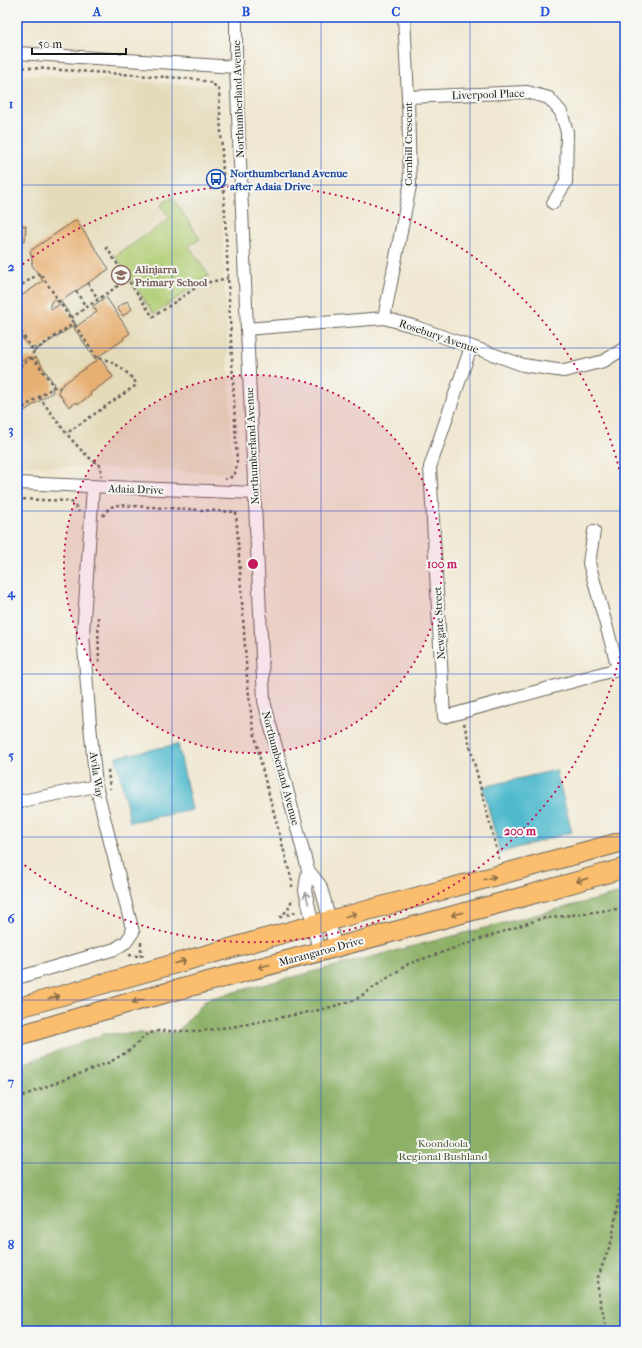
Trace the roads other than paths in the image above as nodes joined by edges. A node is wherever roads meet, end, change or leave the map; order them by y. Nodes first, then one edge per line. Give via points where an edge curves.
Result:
1 (236, 17) edge
2 (404, 17) edge
3 (19, 53) edge
4 (236, 67) junction
5 (408, 97) junction
6 (553, 203) dead end
7 (384, 318) junction
8 (247, 330) junction
9 (471, 347) junction
10 (625, 348) edge
11 (93, 481) junction
12 (17, 483) edge
13 (255, 493) junction
14 (594, 531) dead end
15 (621, 667) edge
16 (96, 786) junction
17 (22, 801) dead end
18 (625, 841) edge
19 (625, 868) edge
20 (308, 870) junction
21 (317, 918) junction
22 (327, 949) junction
23 (17, 978) edge
24 (17, 1008) edge
25 (17, 1036) edge

1 - 4 street, Northumberland Avenue
2 - 5 street, Cornhill Crescent
3 - 4 street
4 - 8 street, Northumberland Avenue
5 - 6 street, Liverpool Place via 527,92 549,98 561,112 567,132 566,182
5 - 7 street, Cornhill Crescent via 410,186
7 - 8 street, Rosebury Avenue
7 - 9 street, Rosebury Avenue
8 - 13 street, Northumberland Avenue
9 - 10 street, Rosebury Avenue via 523,365 564,371 604,361
9 - 15 street, Newgate Street via 430,467 444,717
11 - 12 street, Adaia Drive
11 - 13 street, Adaia Drive
11 - 16 street, Avila Way via 83,634
13 - 20 street, Northumberland Avenue via 264,701
14 - 15 street via 589,563
16 - 17 street
16 - 23 street, Avila Way via 133,932 116,950
21 -> 18 main road via 503,874
19 -> 22 main road, Marangaroo Drive
21 -> 20 street, Northumberland Avenue via 305,890
20 - 21 street, Northumberland Avenue via 320,885 325,902
21 - 22 street, Northumberland Avenue
24 -> 21 main road via 143,964
22 -> 25 main road, Marangaroo Drive

